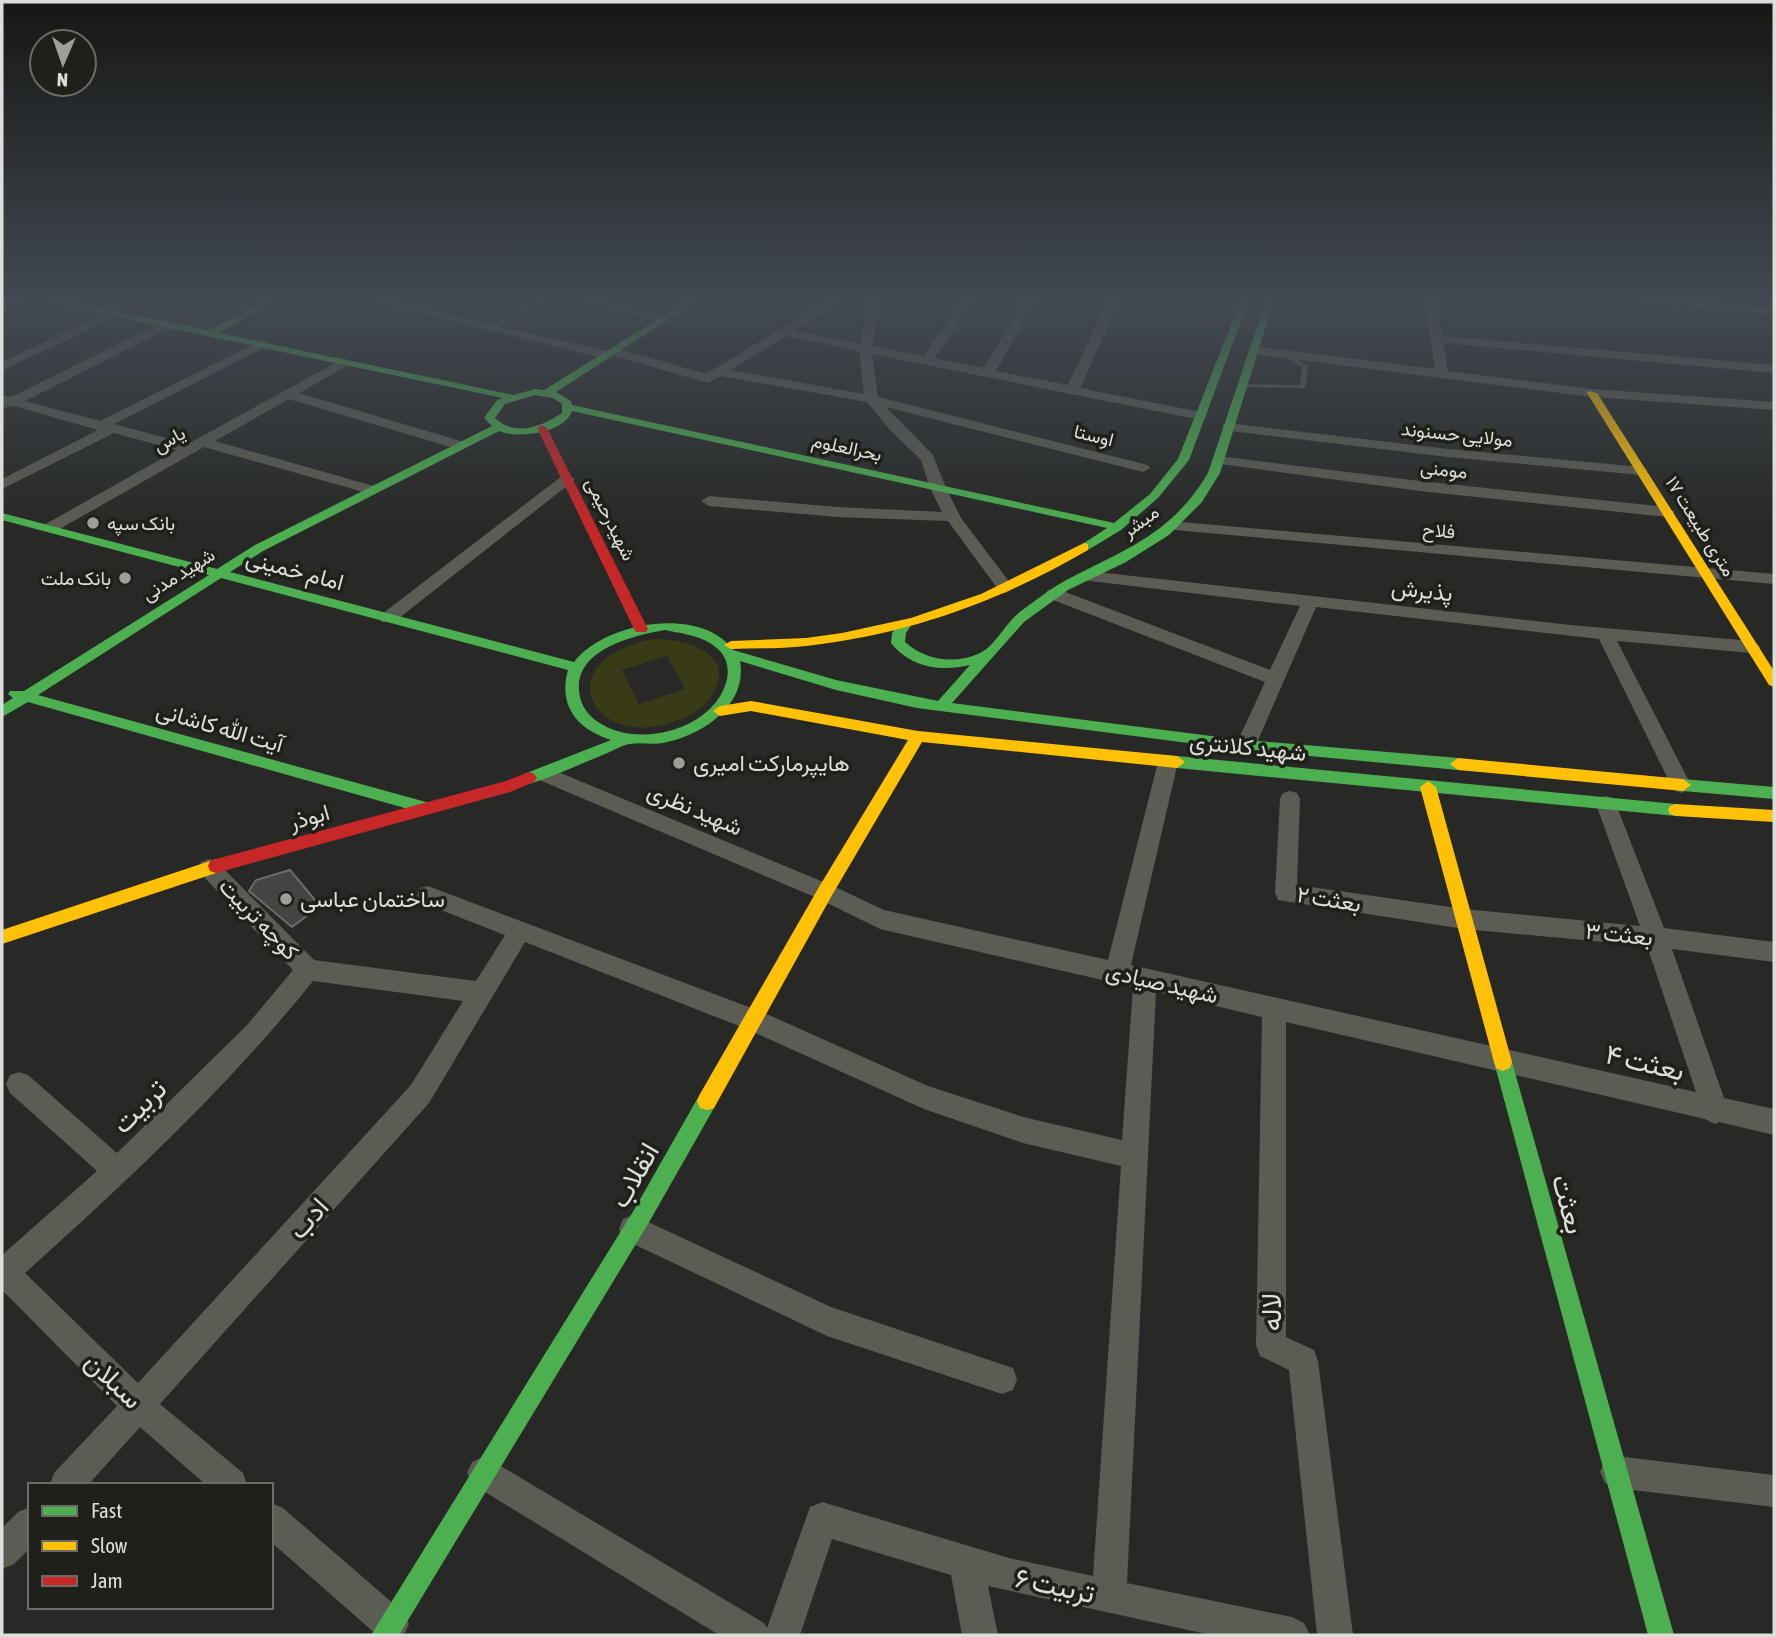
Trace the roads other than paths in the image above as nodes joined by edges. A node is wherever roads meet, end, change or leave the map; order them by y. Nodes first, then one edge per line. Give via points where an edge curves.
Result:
1 (60, 376) edge
2 (201, 376) edge
3 (319, 376) edge
4 (413, 376) edge
5 (573, 376) edge
6 (717, 376) edge
7 (868, 376) edge
8 (1005, 376) edge
9 (1078, 376) edge
10 (1216, 376) edge
11 (1245, 376) edge
12 (1304, 376) edge
13 (1460, 376) edge
14 (1242, 386) junction
15 (1072, 390) junction
16 (547, 393) junction
17 (1592, 393) junction
18 (288, 394) junction
19 (511, 397) junction
20 (872, 399) junction
21 (5, 403) edge
22 (1774, 406) edge
23 (568, 407) junction
24 (1201, 416) junction
25 (106, 427) junction
26 (498, 427) junction
27 (1228, 427) junction
28 (542, 428) junction
29 (459, 445) junction
30 (196, 446) junction
31 (1218, 460) junction
32 (1143, 468) dead end
33 (1641, 471) junction
34 (567, 479) junction
35 (2, 485) edge
36 (938, 488) junction
37 (372, 489) junction
38 (709, 501) dead end
39 (1667, 512) junction
40 (2, 516) edge
41 (953, 517) junction
42 (1170, 526) junction
43 (1117, 527) junction
44 (50, 528) junction
45 (1704, 571) junction
46 (217, 573) junction
47 (1088, 576) junction
48 (1774, 579) edge
49 (1006, 588) junction
50 (1054, 594) junction
51 (1310, 602) junction
52 (388, 618) junction
53 (905, 624) junction
54 (641, 629) junction
55 (1605, 634) junction
56 (1752, 647) junction
57 (728, 650) junction
58 (984, 656) junction
59 (577, 668) junction
60 (1275, 679) junction
61 (1774, 682) edge
62 (2, 689) edge
63 (27, 697) junction
64 (941, 706) junction
65 (720, 711) junction
66 (2, 712) edge
67 (918, 736) junction
68 (628, 739) junction
69 (1245, 745) junction
70 (1168, 762) junction
71 (544, 774) junction
72 (1681, 785) junction
73 (1428, 787) junction
74 (1774, 793) edge
75 (1290, 799) dead end
76 (1606, 804) junction
77 (426, 808) junction
78 (1774, 816) edge
79 (209, 868) junction
80 (825, 892) junction
81 (428, 895) dead end
82 (1464, 919) junction
83 (520, 930) junction
84 (2, 937) edge
85 (1656, 937) junction
86 (1774, 952) edge
87 (308, 970) junction
88 (1131, 976) junction
89 (482, 993) junction
90 (1274, 1009) junction
91 (753, 1020) junction
92 (1503, 1061) junction
93 (19, 1084) dead end
94 (1716, 1111) junction
95 (1774, 1122) edge
96 (1135, 1156) junction
97 (118, 1171) junction
98 (633, 1229) junction
99 (2, 1272) edge
100 (1002, 1379) dead end
101 (138, 1405) junction
102 (1616, 1472) junction
103 (483, 1473) junction
104 (68, 1483) edge
105 (229, 1483) edge
106 (1774, 1492) edge
107 (273, 1522) edge
108 (28, 1526) edge
109 (2, 1552) edge
110 (966, 1562) junction
111 (1109, 1597) junction
112 (388, 1630) edge
113 (752, 1635) edge
114 (782, 1635) edge
115 (980, 1635) edge
116 (1293, 1635) edge
117 (1335, 1635) edge
118 (1661, 1635) edge

1 - 21 street
2 - 25 street
3 - 18 street, یاس
4 - 19 main road
5 - 16 main road
6 - 20 street, اوستا
7 - 20 street
8 - 15 street
9 - 15 street
10 - 24 main road
11 - 14 main road, مبشر
12 - 14 lane via 1303,387
13 - 17 street
14 - 27 main road, مبشر
15 - 24 street
16 - 19 main road
16 - 23 main road via 563,398
17 - 22 street
17 - 33 main road, ۱۷ متری طبیعت
18 - 29 street
18 - 30 street, یاس
19 - 26 main road via 490,412
20 - 32 street, اوستا
20 - 36 street via 928,458
21 - 25 street
23 - 28 main road via 561,419
23 - 36 main road, بحرالعلوم
24 - 43 main road via 1172,478
25 - 30 street
25 - 35 street
26 - 28 main road via 518,432
26 - 29 main road, شهید مدنی
27 - 31 main road, مبشر
27 - 33 street, مولایی حسنوند
28 - 34 main road, شهیدرحیمی
29 - 37 main road, شهید مدنی
30 - 37 street
30 - 44 street, یاس
31 - 39 street, مومنی
31 - 42 main road, مبشر via 1198,500
33 - 39 main road, ۱۷ متری طبیعت
34 - 52 street
34 - 54 main road, شهیدرحیمی
36 - 41 street
36 - 43 main road, بحرالعلوم
37 - 46 main road, شهید مدنی
38 - 41 street
39 - 45 main road, ۱۷ متری طبیعت
40 - 44 main road, امام خمینی
41 - 49 street
42 - 45 street, فلاح
42 - 47 main road, مبشر
43 - 49 main road
44 - 46 main road, امام خمینی
45 - 48 street, فلاح
45 - 56 main road, ۱۷ متری طبیعت
46 - 52 main road, امام خمینی
46 - 63 main road, شهید مدنی
47 - 50 main road, مبشر
47 - 51 street, پذیرش
49 - 53 main road
50 - 58 main road, مبشر via 1020,619
50 - 60 street
51 - 55 street, پذیرش
51 - 60 street
52 - 59 main road, امام خمینی
53 - 57 main road
53 - 58 main road via 898,643 908,656 921,662 961,664
54 - 57 main road via 689,629 709,635
54 - 59 main road via 593,651
55 - 56 street, پذیرش
55 - 72 street
56 - 61 main road, ۱۷ متری طبیعت
57 - 64 main road, شهید کلانتری via 836,685
57 - 65 main road via 737,668 737,682
58 - 64 main road, مبشر
59 - 68 main road via 570,687 572,705 584,721 602,733
60 - 69 street
62 - 63 main road, آیت الله کاشانی
63 - 66 main road, شهید مدنی
63 - 77 main road, آیت الله کاشانی
64 - 69 main road, شهید کلانتری
65 - 67 main road, شهید کلانتری via 751,706
65 - 68 main road via 678,734
67 - 70 main road, شهید کلانتری
67 - 80 main road, انقلاب
68 - 71 main road, ابوذر
69 - 72 main road, شهید کلانتری
70 - 73 main road, شهید کلانتری
70 - 88 street
71 - 77 main road, ابوذر
71 - 80 street, شهید نظری
72 - 74 main road, شهید کلانتری
73 - 76 main road, شهید کلانتری
73 - 82 main road, بعثت
75 - 82 street, بعثت ۲ via 1286,893
76 - 78 main road, شهید کلانتری
76 - 85 street
77 - 79 main road, ابوذر
79 - 84 main road, ابوذر
79 - 87 street, کوچه تربیت
80 - 88 street, شهید صیادی via 880,919
80 - 91 main road, انقلاب
81 - 83 street
82 - 85 street, بعثت ۳
82 - 92 main road, بعثت
83 - 89 street, ادب
83 - 91 street
85 - 86 street, بعثت ۳
85 - 94 street
87 - 89 street
87 - 97 street, تربیت via 257,1032
88 - 90 street, شهید صیادی
88 - 96 street
89 - 101 street, ادب via 420,1094
90 - 92 street, شهید صیادی
90 - 117 street, لاله via 1271,1345 1303,1361
91 - 96 street via 924,1097 1023,1130
91 - 98 main road, انقلاب
92 - 94 street, بعثت ۴
92 - 102 main road, بعثت
93 - 97 street
94 - 95 street, بعثت ۴
96 - 111 street
97 - 99 street, تربیت
98 - 100 street via 827,1321
98 - 103 main road, انقلاب
99 - 101 street, سبلان
101 - 104 street, ادب
101 - 105 street, سبلان
102 - 106 street
102 - 118 main road, بعثت
103 - 112 main road, انقلاب
103 - 113 street
107 - 112 street
108 - 109 street
110 - 111 street, تربیت ۶
110 - 114 street, تربیت ۶ via 822,1519
110 - 115 street
111 - 116 street, تربیت ۶

